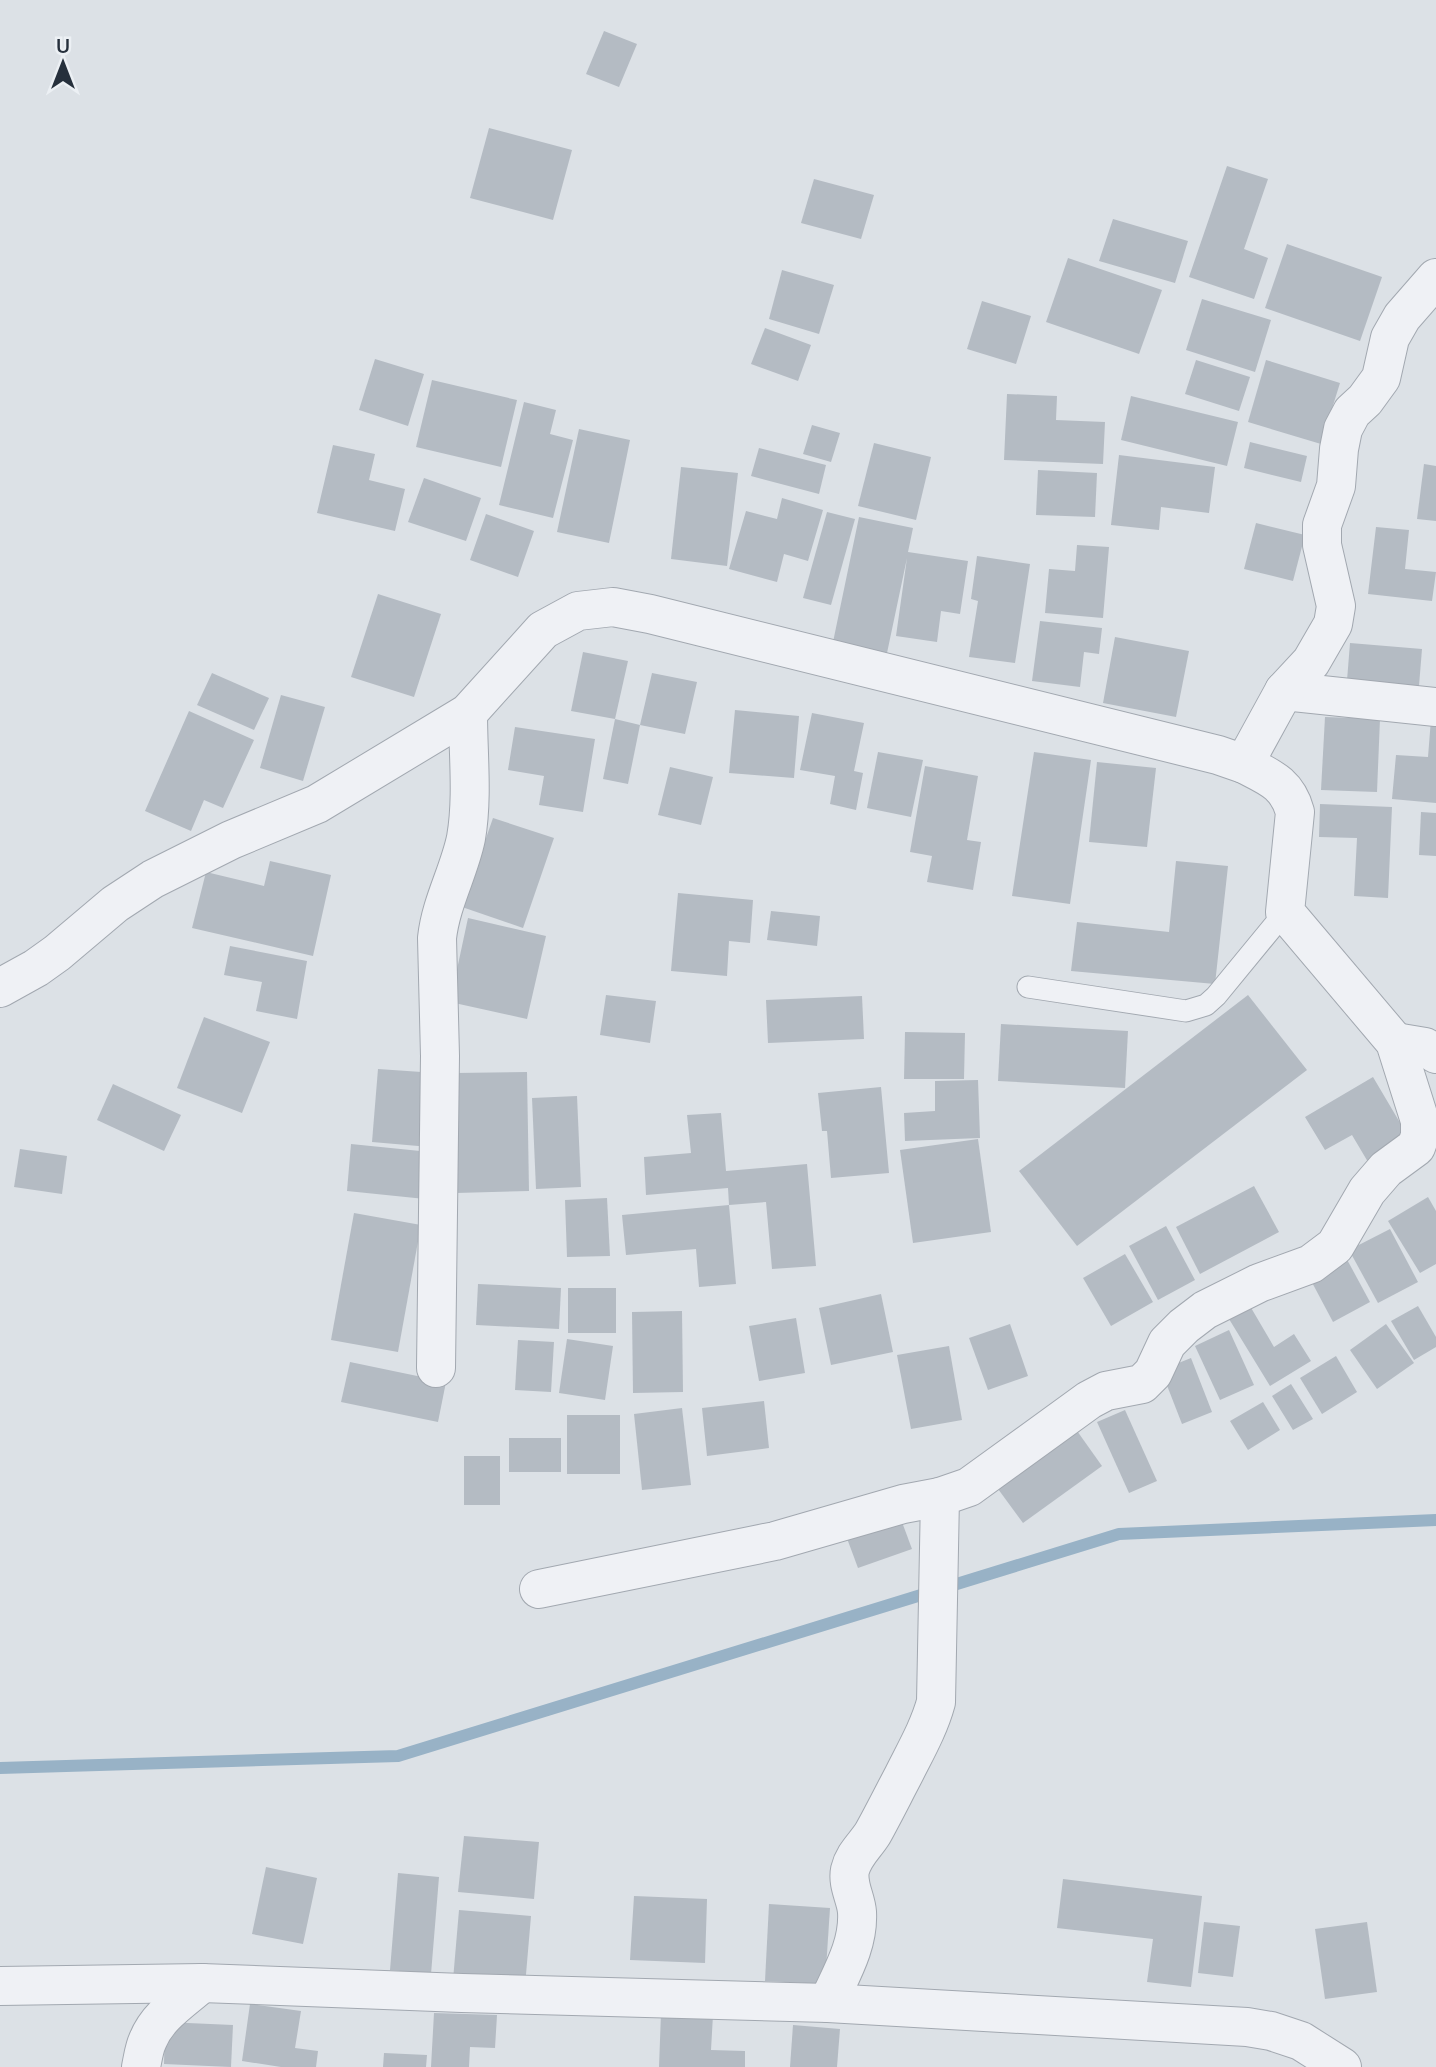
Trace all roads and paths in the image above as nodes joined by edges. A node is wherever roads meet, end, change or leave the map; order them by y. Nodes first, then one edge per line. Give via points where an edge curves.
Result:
1 (1436, 278) edge
2 (1284, 691) junction
3 (1436, 707) edge
4 (468, 713) junction
5 (1244, 764) junction
6 (1285, 912) junction
7 (1028, 987) dead end
8 (0, 988) edge
9 (1395, 1042) junction
10 (1436, 1054) edge
11 (436, 1368) dead end
12 (940, 1497) junction
13 (539, 1589) dead end
14 (202, 1983) junction
15 (0, 1986) edge
16 (828, 2003) junction
17 (141, 2067) edge
18 (1342, 2067) edge

1 - 2 street via 1402,317 1390,338 1381,378 1343,429 1336,486 1322,526 1336,606 1333,624 1311,662
2 - 3 street
2 - 5 street
4 - 5 street via 543,630 578,611 613,607
4 - 8 street via 317,804 153,879 47,960
4 - 11 street via 469,816 437,938
5 - 6 street via 1278,782 1291,797 1295,812
6 - 7 lane via 1216,996 1206,1005 1186,1011
6 - 9 street
9 - 10 street via 1425,1047
9 - 12 street via 1420,1121 1420,1136 1416,1147 1367,1191 1335,1247 1311,1265 1259,1283 1205,1310 1167,1343 1153,1373 1142,1384 1106,1391 1089,1400 968,1487
12 - 13 street via 775,1541
12 - 16 street via 936,1702 850,1870 858,1930
14 - 15 street
14 - 16 street
14 - 17 street via 155,2027
16 - 18 street via 1247,2027 1301,2041

